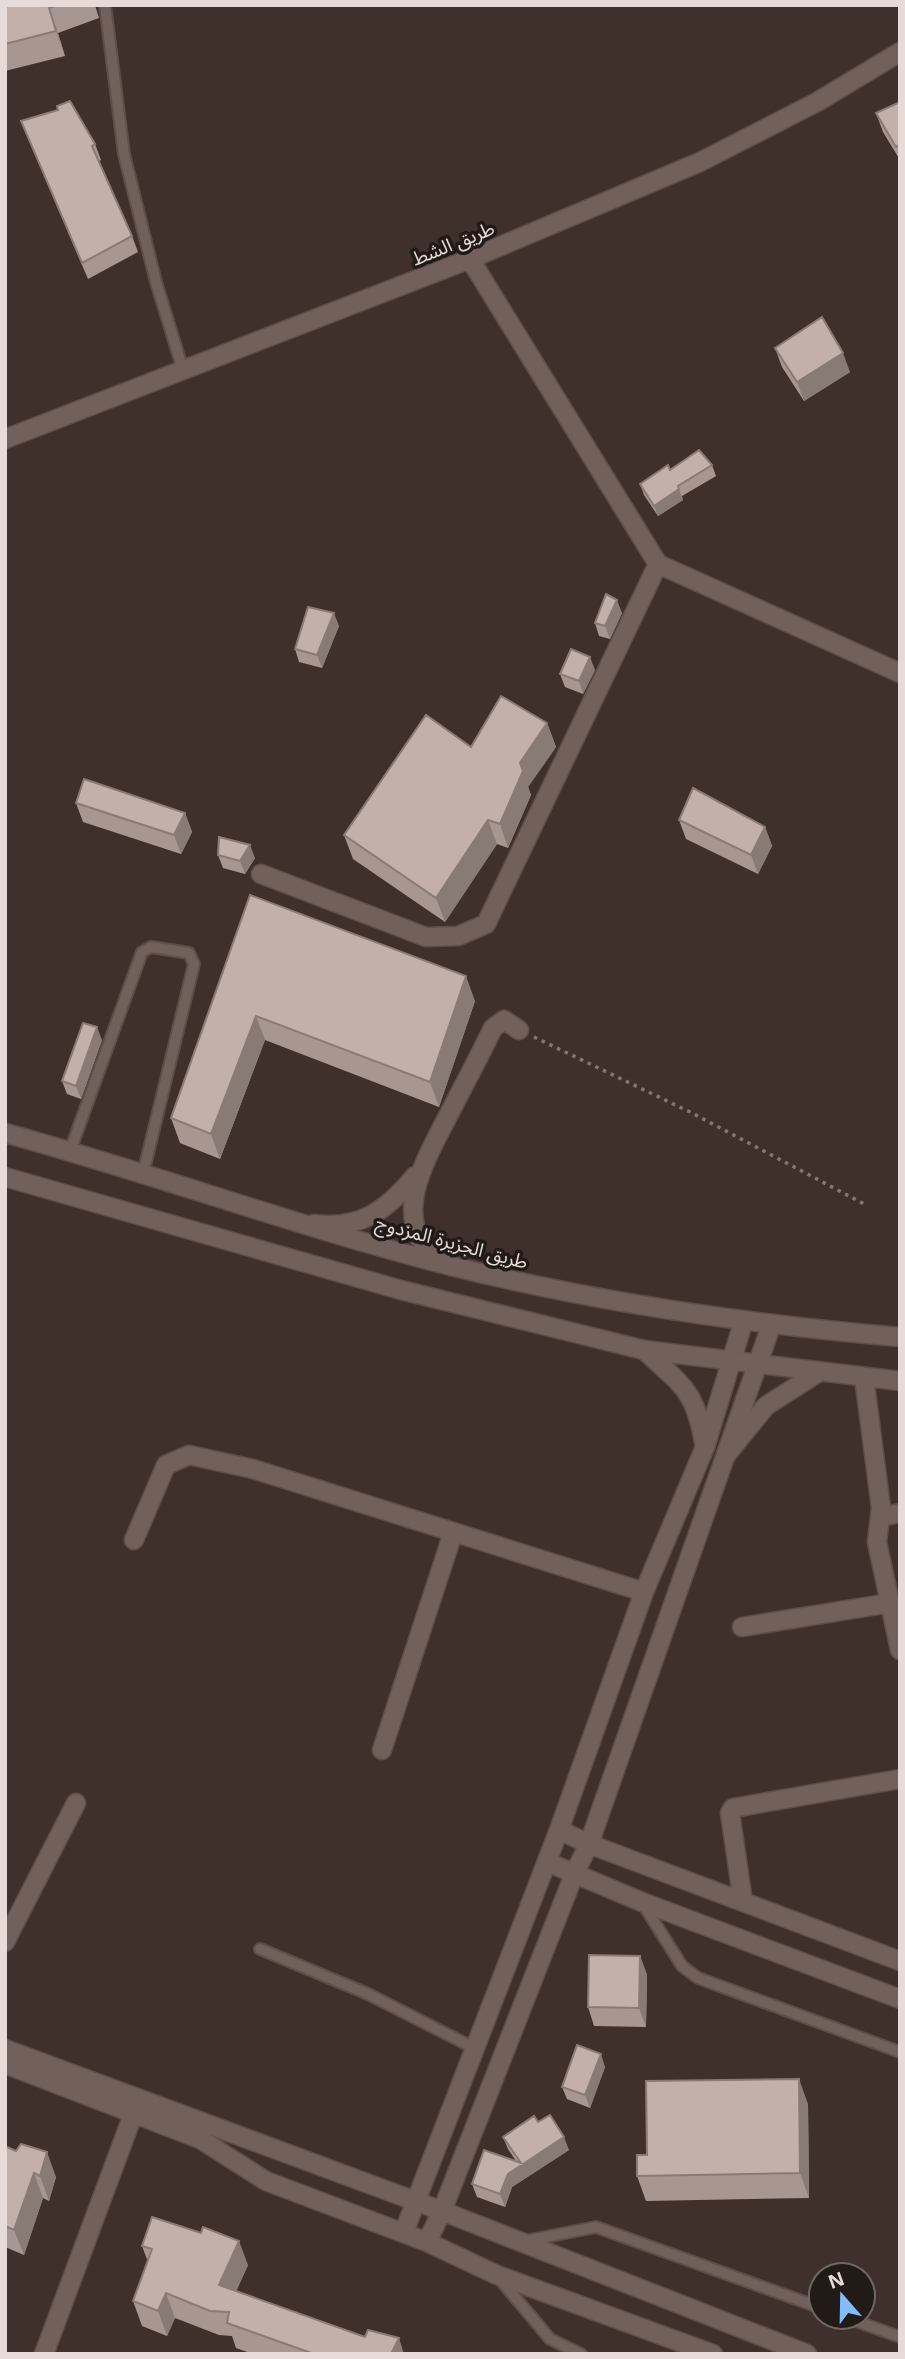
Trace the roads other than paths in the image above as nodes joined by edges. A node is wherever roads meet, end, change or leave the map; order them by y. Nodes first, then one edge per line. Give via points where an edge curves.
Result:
1 (105, 5) edge
2 (900, 52) edge
3 (470, 259) junction
4 (183, 370) junction
5 (5, 439) edge
6 (658, 564) junction
7 (900, 673) edge
8 (261, 874) dead end
9 (519, 1030) road end
10 (5, 1133) edge
11 (70, 1151) junction
12 (420, 1171) junction
13 (143, 1174) junction
14 (5, 1177) edge
15 (298, 1222) junction
16 (450, 1265) junction
17 (743, 1323) junction
18 (772, 1326) junction
19 (900, 1337) edge
20 (644, 1350) junction
21 (730, 1362) junction
22 (760, 1366) junction
23 (819, 1373) junction
24 (864, 1377) junction
25 (900, 1381) edge
26 (705, 1447) junction
27 (727, 1454) junction
28 (900, 1513) edge
29 (880, 1517) junction
30 (453, 1533) junction
31 (134, 1540) dead end
32 (644, 1592) junction
33 (890, 1603) junction
34 (742, 1627) dead end
35 (900, 1650) edge
36 (382, 1750) dead end
37 (900, 1779) edge
38 (76, 1803) dead end
39 (559, 1830) junction
40 (589, 1844) junction
41 (547, 1862) junction
42 (575, 1872) junction
43 (642, 1902) junction
44 (743, 1902) junction
45 (5, 1942) edge
46 (260, 1949) dead end
47 (900, 1961) edge
48 (900, 1999) edge
49 (5, 2049) edge
50 (476, 2049) junction
51 (900, 2052) edge
52 (5, 2064) edge
53 (136, 2106) junction
54 (417, 2202) junction
55 (442, 2211) junction
56 (404, 2232) junction
57 (427, 2242) junction
58 (518, 2243) junction
59 (496, 2275) junction
60 (807, 2303) edge
61 (877, 2329) edge
62 (900, 2337) edge
63 (44, 2354) edge
64 (581, 2354) edge
65 (713, 2354) edge
66 (807, 2354) edge

1 - 4 lane via 124,154
2 - 3 street, طريق الشط via 817,102 700,162
3 - 4 street, طريق الشط
3 - 6 street
4 - 5 street, طريق الشط
6 - 7 street
6 - 8 street via 486,924 458,936 426,937
9 - 12 street via 504,1020 494,1028
10 - 11 street, طريق الجزيرة المزدوج
11 - 13 street, طريق الجزيرة المزدوج
11 - 13 lane via 142,952 151,947 189,953 194,964
12 - 15 street via 380,1213 356,1223
12 - 16 street via 413,1198 414,1220 432,1256
13 - 15 street, طريق الجزيرة المزدوج
14 - 20 street via 401,1290
15 - 16 street, طريق الجزيرة المزدوج
16 - 17 street, طريق الجزيرة المزدوج via 591,1298
17 - 18 street, طريق الجزيرة المزدوج
17 - 21 street
18 - 19 street, طريق الجزيرة المزدوج
18 - 22 street
20 - 21 street
20 - 26 street via 692,1395
21 - 22 street
21 - 26 street
22 - 23 street
22 - 27 street
23 - 24 street
23 - 27 street via 766,1406
24 - 25 street
24 - 29 street
26 - 32 street
27 - 40 street
28 - 29 street
29 - 33 street via 876,1533
30 - 31 street via 254,1469 189,1455 166,1465
30 - 32 street
30 - 36 street
32 - 39 street
33 - 34 street
33 - 35 street
37 - 44 street via 733,1808 730,1813
38 - 45 street
39 - 40 street
39 - 41 street
40 - 42 street
40 - 44 street
41 - 42 street
41 - 50 street
42 - 43 street
42 - 55 street
43 - 48 street
43 - 51 lane via 682,1966 698,1978
44 - 47 street
46 - 50 lane via 368,1994
49 - 53 street
50 - 54 street
52 - 53 street
53 - 54 street
53 - 56 street via 266,2181
53 - 63 street
54 - 55 street
54 - 56 street
55 - 57 street
55 - 58 street
56 - 57 street
57 - 59 street
58 - 60 lane via 596,2227
58 - 66 street
59 - 64 lane via 550,2339
59 - 65 street
61 - 62 lane

